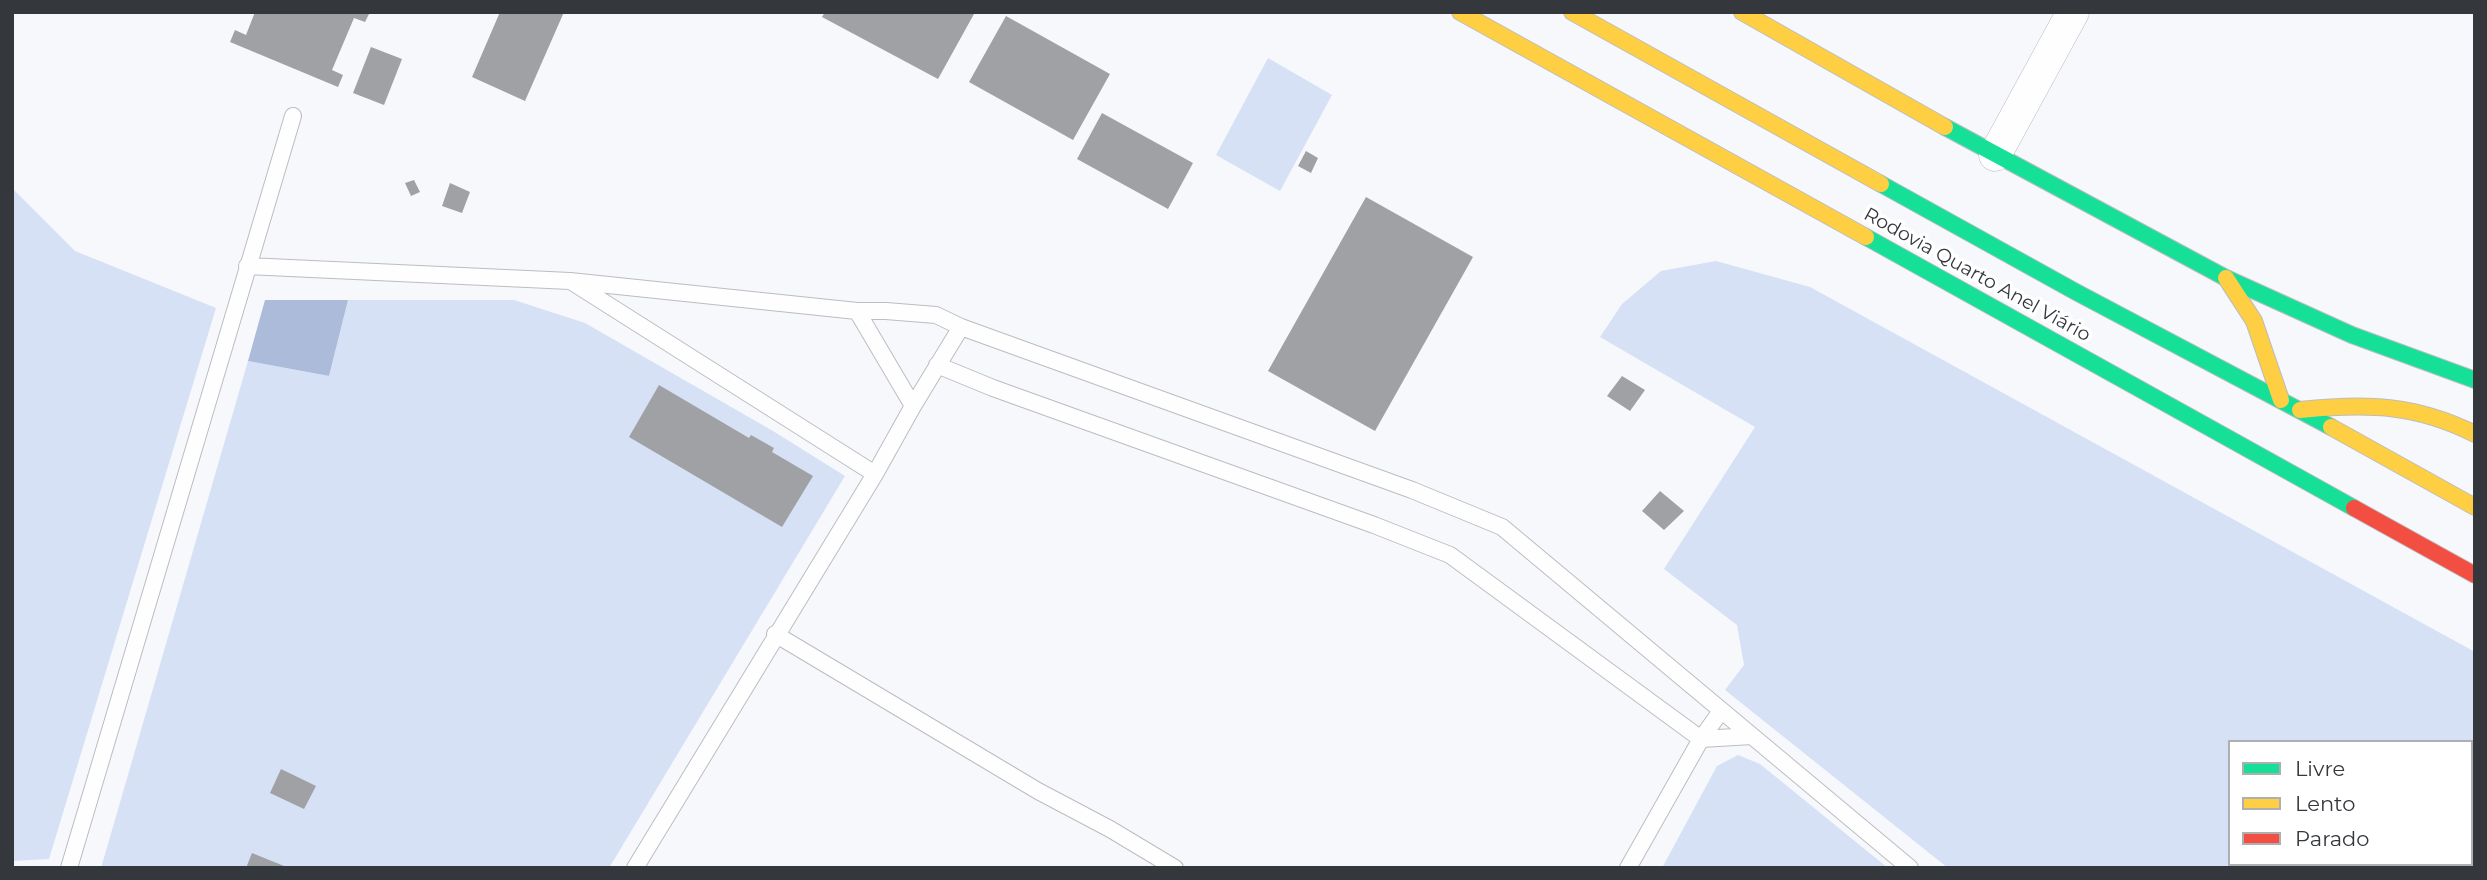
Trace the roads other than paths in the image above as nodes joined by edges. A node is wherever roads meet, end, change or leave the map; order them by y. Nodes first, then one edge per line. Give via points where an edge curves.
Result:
1 (1460, 12) edge
2 (1572, 12) edge
3 (1742, 12) edge
4 (2073, 12) edge
5 (293, 116) dead end
6 (1995, 155) junction
7 (247, 266) junction
8 (2227, 278) junction
9 (570, 281) junction
10 (857, 311) junction
11 (961, 327) junction
12 (937, 365) junction
13 (2475, 380) edge
14 (2281, 400) junction
15 (913, 407) junction
16 (2300, 410) junction
17 (2475, 434) edge
18 (875, 474) junction
19 (2475, 507) edge
20 (2475, 575) edge
21 (775, 635) junction
22 (1721, 711) junction
23 (1752, 736) junction
24 (1701, 739) junction
25 (69, 868) edge
26 (635, 868) edge
27 (1175, 868) edge
28 (1628, 868) edge
29 (1910, 868) edge

1 - 20 main road, Rodovia Quarto Anel Viário
2 - 14 main road, Rodovia Quarto Anel Viário via 2076,292
3 - 6 main road
4 - 6 street
5 - 7 lane
6 - 8 main road
7 - 9 lane
7 - 25 lane
8 - 13 main road via 2352,335
8 - 14 main road via 2253,321
9 - 10 lane
9 - 18 lane
10 - 11 lane via 936,315
10 - 15 lane
11 - 12 lane
11 - 22 lane via 1502,527
12 - 15 lane
12 - 24 lane via 1450,555
14 - 16 main road, Rodovia Quarto Anel Viário
15 - 18 lane
16 - 17 main road via 2344,404 2388,406 2431,413
16 - 19 main road, Rodovia Quarto Anel Viário
18 - 21 lane
21 - 26 lane
21 - 27 lane
22 - 23 lane
22 - 24 lane
23 - 24 lane
23 - 29 lane
24 - 28 lane

